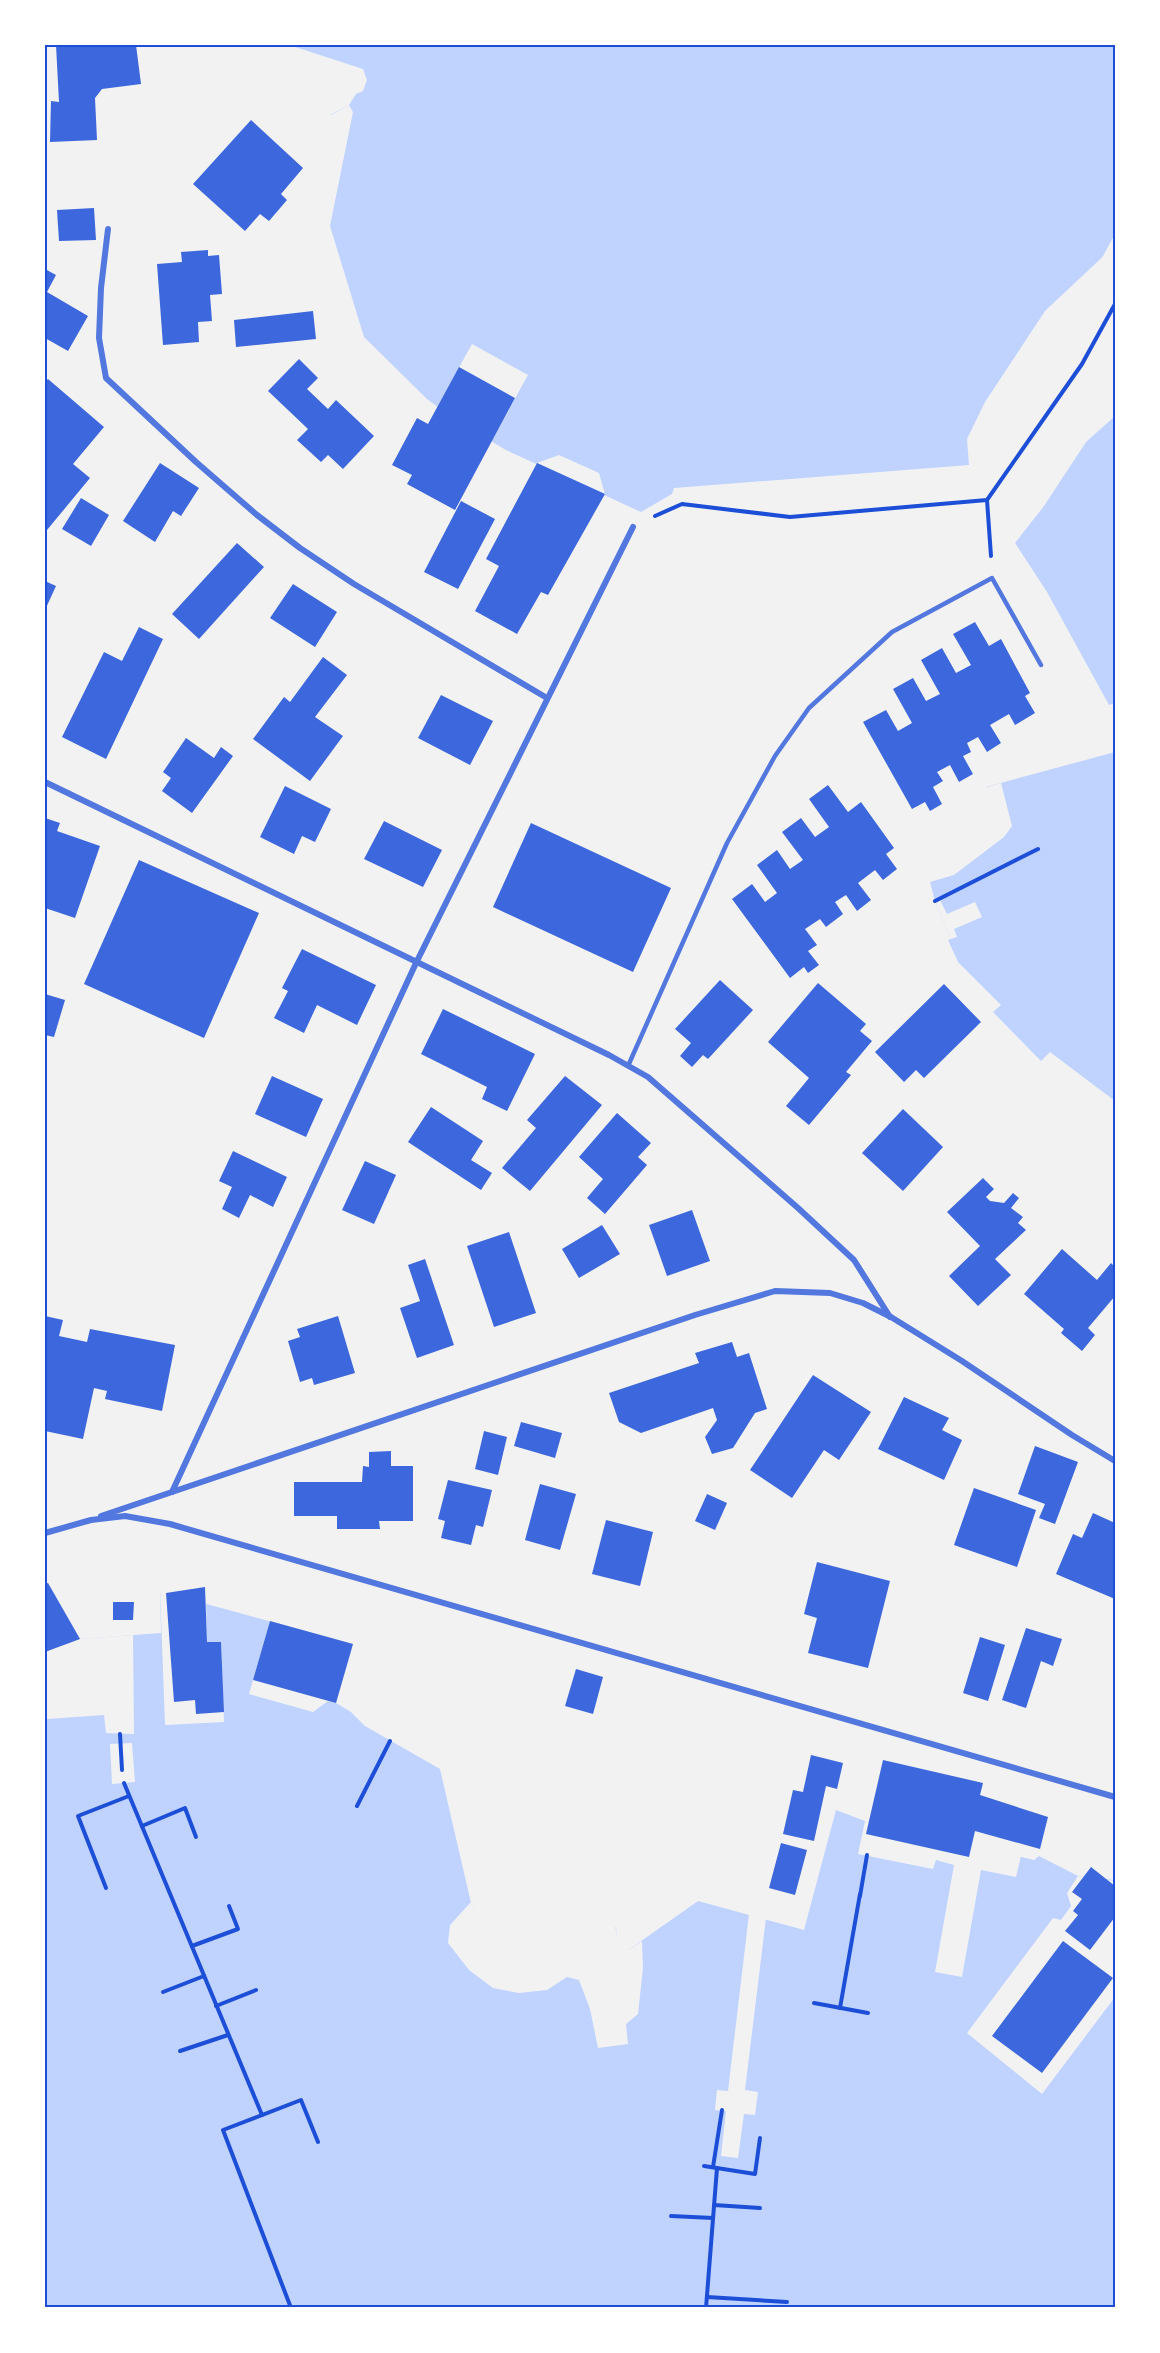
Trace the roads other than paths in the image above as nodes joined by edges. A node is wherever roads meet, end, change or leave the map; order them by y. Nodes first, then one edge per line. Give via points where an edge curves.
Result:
1 (108, 229) dead end
2 (633, 526) road end
3 (1041, 664) dead end
4 (547, 699) junction
5 (45, 782) edge
6 (416, 963) junction
7 (628, 1066) junction
8 (891, 1317) junction
9 (1115, 1461) edge
10 (172, 1492) junction
11 (91, 1520) junction
12 (45, 1533) edge
13 (1115, 1797) edge

1 - 4 street via 99,338 106,378 214,477 300,548
2 - 4 street
3 - 7 lane via 992,578 892,632 809,708 775,756 727,843
4 - 6 street
5 - 6 street
6 - 7 street
6 - 10 street
7 - 8 street via 648,1077 701,1122 854,1260
8 - 9 street
8 - 10 street via 830,1293 775,1291 683,1318
10 - 11 street
11 - 12 street
11 - 13 street via 125,1516 170,1524

